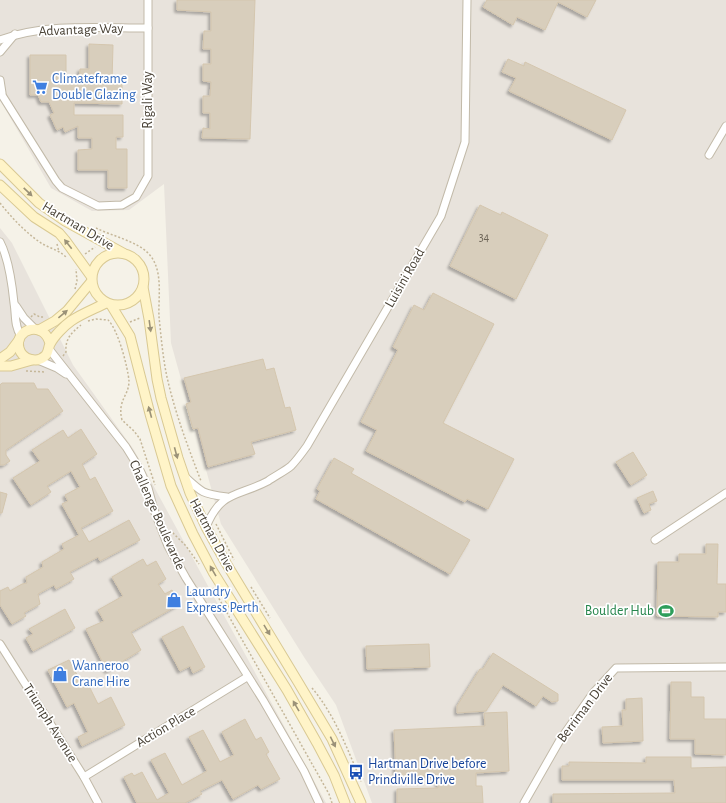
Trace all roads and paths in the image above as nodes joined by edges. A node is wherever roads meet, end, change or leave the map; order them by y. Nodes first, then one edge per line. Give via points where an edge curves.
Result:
1 (148, 0) edge
2 (467, 0) edge
3 (148, 28) junction
4 (15, 34) junction
5 (0, 40) edge
6 (0, 52) edge
7 (0, 80) edge
8 (1, 92) edge
9 (726, 126) edge
10 (709, 155) dead end
11 (0, 164) edge
12 (0, 185) edge
13 (0, 203) edge
14 (93, 227) dead end
15 (106, 233) junction
16 (100, 240) junction
17 (0, 242) edge
18 (123, 253) junction
19 (67, 257) dead end
20 (79, 258) junction
21 (76, 269) dead end
22 (91, 279) junction
23 (143, 287) junction
24 (74, 294) dead end
25 (14, 302) junction
26 (108, 304) junction
27 (49, 317) dead end
28 (149, 317) junction
29 (159, 318) junction
30 (27, 321) junction
31 (124, 325) junction
32 (37, 329) junction
33 (20, 338) junction
34 (50, 346) junction
35 (0, 359) edge
36 (35, 360) junction
37 (0, 366) edge
38 (72, 378) junction
39 (184, 476) junction
40 (202, 484) dead end
41 (726, 493) edge
42 (227, 498) junction
43 (212, 513) junction
44 (206, 527) junction
45 (655, 540) dead end
46 (237, 565) dead end
47 (249, 584) dead end
48 (271, 622) dead end
49 (0, 644) edge
50 (726, 667) edge
51 (247, 677) junction
52 (311, 686) dead end
53 (84, 777) junction
54 (362, 784) dead end
55 (98, 803) edge
56 (319, 803) edge
57 (345, 803) edge
58 (361, 803) edge
59 (524, 803) edge

1 - 3 street, Rigali Way
2 - 42 street, Luisini Road via 465,142 441,216 307,446 291,466 266,481
3 - 4 street, Advantage Way via 52,28
3 - 8 street, Rigali Way via 148,176 136,197 122,205 98,206 62,188
4 - 5 street, Advantage Way
4 - 6 street
7 - 8 street
9 - 10 street
11 -> 16 main road, Hartman Drive via 39,203
20 -> 12 main road, Hartman Drive via 59,233 34,217
13 - 19 path via 25,230
14 - 15 path
15 - 16 path
15 - 29 path via 136,244 148,253 156,266 158,276
16 - 18 main road, Hartman Drive
16 - 20 path
17 - 25 street via 9,268
18 - 22 main road via 106,255 99,260
18 - 23 main road via 134,258 142,268
20 - 22 main road, Hartman Drive
21 - 24 path
22 - 26 main road via 94,291
32 -> 22 main road via 55,321 67,311
23 - 26 main road via 140,293 124,305
23 - 28 main road, Hartman Drive
25 - 30 street
25 - 33 street
26 - 31 main road, Hartman Drive
26 - 34 main road via 70,321 60,330
27 - 30 path via 34,314
28 - 29 path
28 - 31 path
28 -> 39 main road, Hartman Drive via 161,398
29 - 40 path via 167,377 186,443
30 - 32 street
57 -> 31 main road, Hartman Drive via 317,743 214,572 171,486 134,347
32 - 33 main road via 27,330
32 - 34 main road via 47,335
33 - 35 main road via 10,352
33 - 36 main road via 21,353
34 - 36 main road via 47,354
34 - 38 street, Challenge Boulevarde
36 - 37 main road
36 - 38 street, Challenge Boulevarde via 57,368
38 - 51 street, Challenge Boulevarde via 126,447 139,468 168,546
39 - 42 street via 200,491 210,496
39 - 44 main road, Hartman Drive
41 - 45 street
42 - 43 street, Luisini Road
43 - 44 street, Luisini Road
43 - 46 path
44 -> 58 main road, Hartman Drive via 332,739
47 - 48 path
49 - 53 street, Triumph Avenue
50 - 59 street, Berriman Drive via 616,668 592,693 560,740
51 - 53 street, Action Place
51 - 56 street, Challenge Boulevarde via 304,771
52 - 54 path via 321,698 338,730
53 - 55 street, Triumph Avenue

